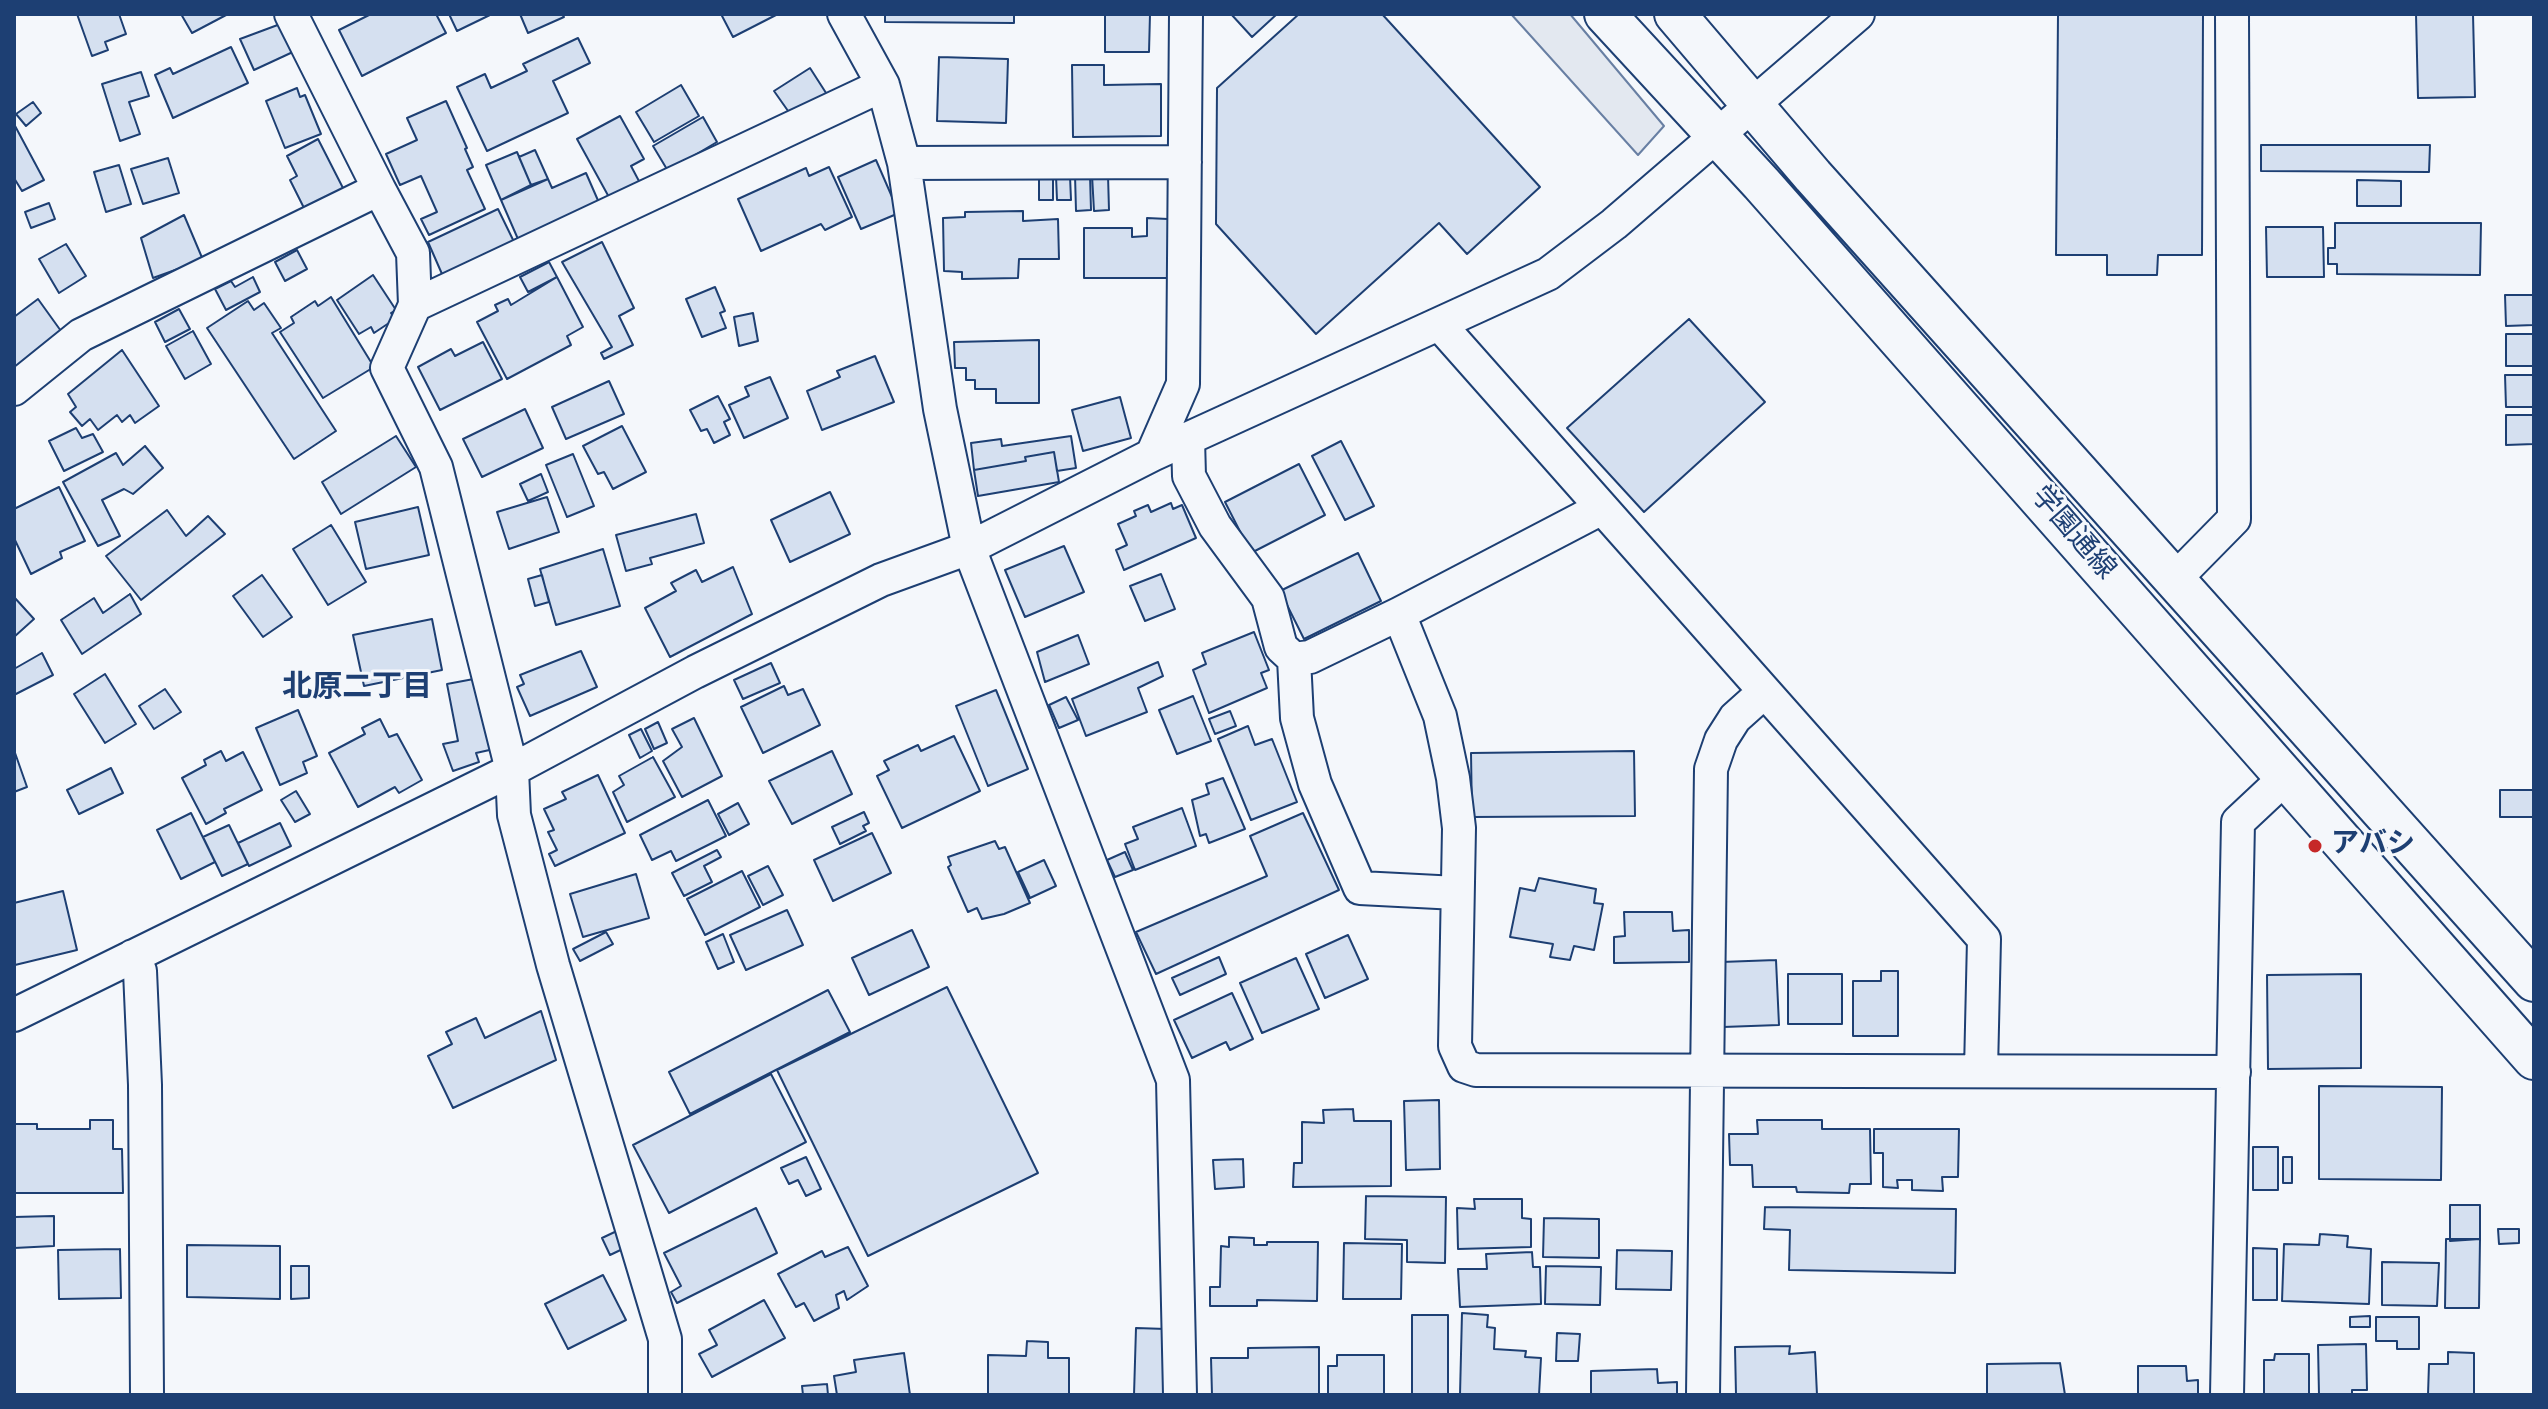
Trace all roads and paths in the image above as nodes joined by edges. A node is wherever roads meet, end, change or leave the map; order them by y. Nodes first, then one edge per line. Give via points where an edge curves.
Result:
1 (291, 14) edge
2 (844, 14) edge
3 (1186, 14) edge
4 (1605, 14) edge
5 (1675, 14) edge
6 (1858, 14) edge
7 (2232, 14) edge
8 (883, 85) junction
9 (1755, 104) junction
10 (1718, 136) junction
11 (1185, 162) junction
12 (904, 163) junction
13 (379, 189) junction
14 (415, 305) junction
15 (1441, 326) junction
16 (14, 389) edge
17 (1188, 439) junction
18 (1152, 455) junction
19 (1602, 508) junction
20 (969, 548) junction
21 (2174, 580) junction
22 (1399, 614) junction
23 (1294, 659) junction
24 (1764, 692) junction
25 (512, 770) junction
26 (2286, 777) junction
27 (1457, 893) junction
28 (133, 956) junction
29 (2534, 981) edge
30 (14, 1015) edge
31 (2534, 1059) edge
32 (1707, 1069) junction
33 (1981, 1070) junction
34 (2234, 1072) junction
35 (147, 1395) edge
36 (665, 1395) edge
37 (1180, 1395) edge
38 (1703, 1395) edge
39 (2227, 1395) edge

1 - 13 street
2 - 8 street
3 - 11 street
4 - 10 street, 学園通線
5 - 9 street, 学園通線
6 - 9 street
7 - 21 street via 2234,519
8 - 12 street
8 - 14 street
9 - 10 street
9 - 21 street, 学園通線 via 1813,176
10 - 15 street via 1548,274
10 - 26 street, 学園通線
11 - 12 street
11 - 18 street via 1183,384
12 - 20 street via 940,409
13 - 14 street via 413,253
13 - 16 street via 81,335
14 - 25 street via 387,368 436,467
15 - 17 street
15 - 19 street
17 - 18 street
17 - 23 street via 1189,476 1215,526 1268,598 1281,647
18 - 20 street
19 - 22 street
19 - 24 street
20 - 25 street via 881,580
20 - 37 street via 1173,1080
21 - 29 street, 学園通線
22 - 23 street via 1310,657
22 - 27 street via 1443,732 1459,828
23 - 27 street via 1297,718 1315,784 1360,888
24 - 32 street via 1735,718 1711,769
24 - 33 street via 1984,939
25 - 28 street
25 - 36 street via 514,815 553,965 665,1339
26 - 31 street, 学園通線
26 - 34 street via 2238,822
27 - 32 street via 1455,1046 1464,1066
28 - 30 street
28 - 35 street via 140,971 145,1085
32 - 33 street
32 - 38 street
33 - 34 street
34 - 39 street

